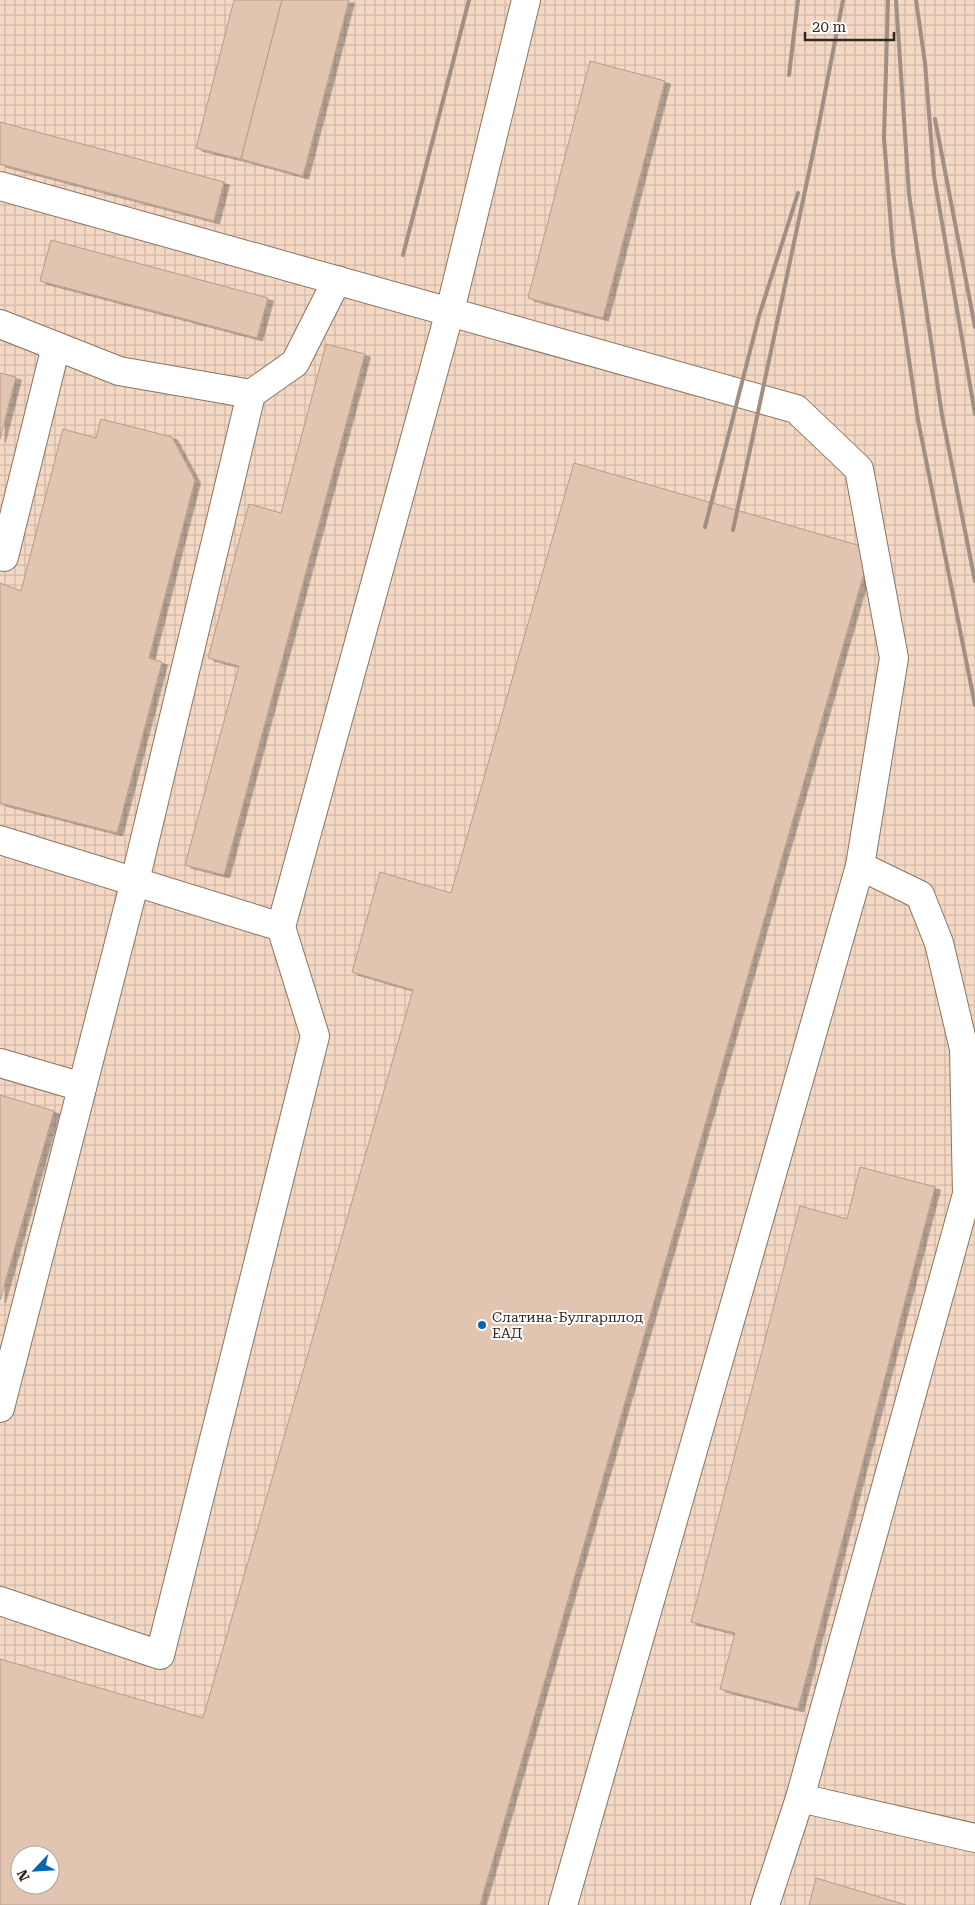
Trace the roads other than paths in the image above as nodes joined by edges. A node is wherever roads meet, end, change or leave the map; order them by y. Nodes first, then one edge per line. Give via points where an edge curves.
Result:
1 (526, 0) edge
2 (0, 186) edge
3 (337, 280) junction
4 (450, 312) junction
5 (0, 324) edge
6 (56, 346) junction
7 (251, 394) junction
8 (4, 557) dead end
9 (0, 840) edge
10 (860, 866) junction
11 (135, 881) junction
12 (281, 927) junction
13 (0, 1063) edge
14 (82, 1087) junction
15 (0, 1408) edge
16 (0, 1601) edge
17 (800, 1798) junction
18 (975, 1838) edge
19 (563, 1905) edge
20 (765, 1905) edge

1 - 4 lane
2 - 3 lane
3 - 4 lane
3 - 7 lane via 295,363
4 - 10 lane via 796,410 859,469 894,658
4 - 12 lane
5 - 6 lane
6 - 7 lane via 120,371
6 - 8 lane
7 - 11 lane
9 - 11 lane
10 - 17 lane via 920,895 939,944 964,1049 967,1194
10 - 19 lane
11 - 12 lane
11 - 14 lane
12 - 16 lane via 315,1036 160,1655
13 - 14 lane
14 - 15 lane
17 - 18 lane
17 - 20 lane

